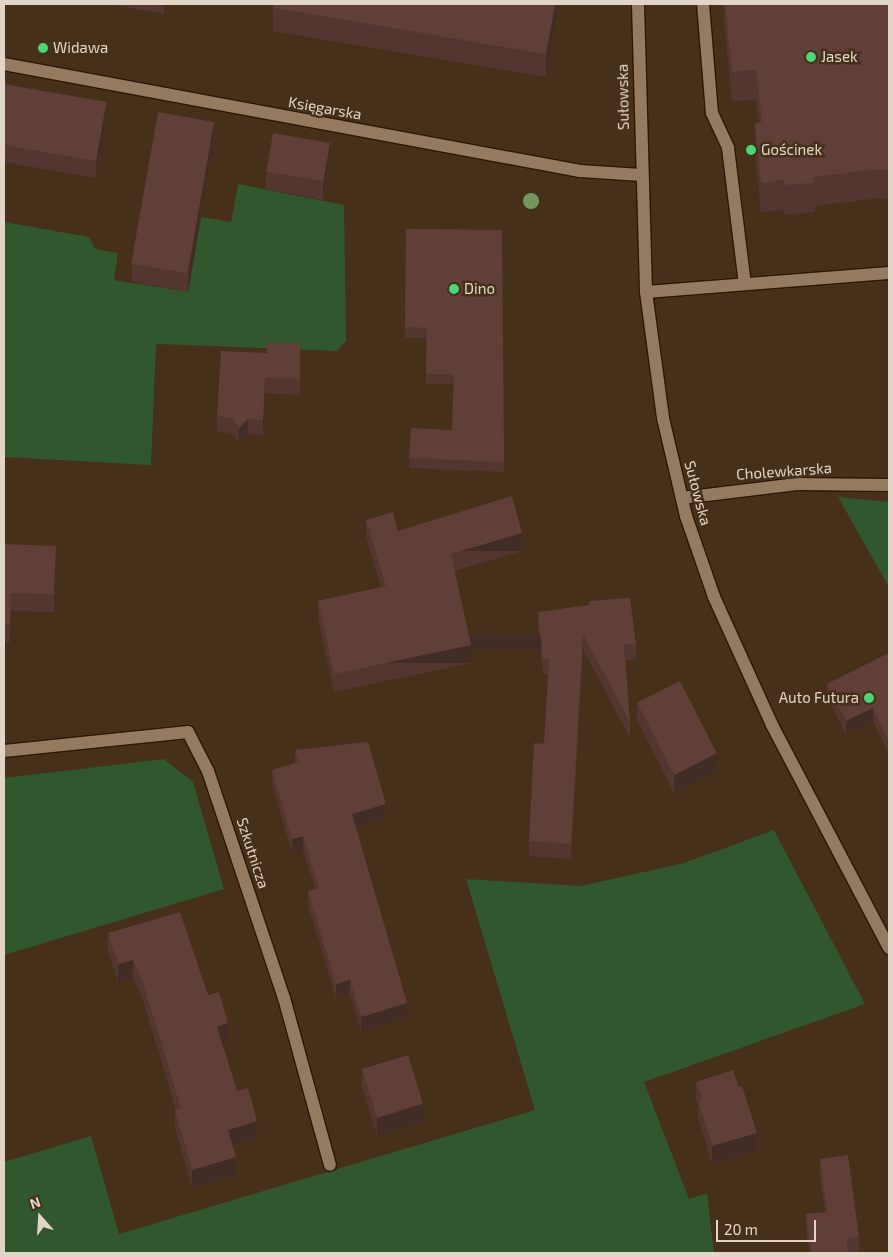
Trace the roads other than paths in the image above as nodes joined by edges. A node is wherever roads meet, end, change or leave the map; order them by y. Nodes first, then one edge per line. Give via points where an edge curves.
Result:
1 (638, 4) edge
2 (703, 4) edge
3 (4, 64) edge
4 (641, 175) junction
5 (889, 273) edge
6 (745, 284) junction
7 (646, 292) junction
8 (889, 485) edge
9 (682, 498) junction
10 (4, 751) edge
11 (889, 948) edge
12 (330, 1165) dead end

1 - 4 street, Sułowska
2 - 6 street via 712,113 728,148
3 - 4 street, Księgarska via 580,171
4 - 7 street, Sułowska
5 - 6 street
6 - 7 street
7 - 9 street, Sułowska via 663,418
8 - 9 street, Cholewkarska via 796,484
9 - 11 street, Sułowska via 714,597 737,649 772,725
10 - 12 street, Szkutnicza via 188,732 208,771 284,998

